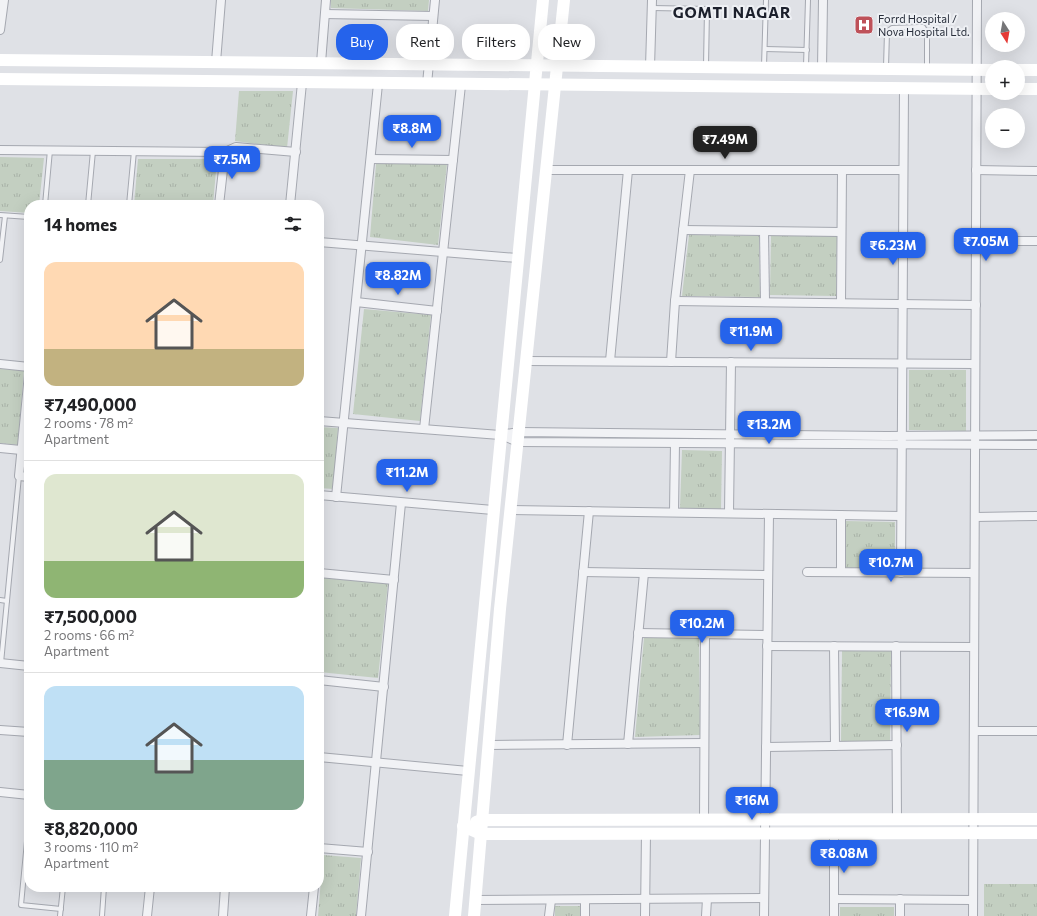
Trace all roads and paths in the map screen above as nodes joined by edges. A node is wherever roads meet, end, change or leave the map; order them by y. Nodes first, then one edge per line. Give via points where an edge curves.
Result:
1 (4, 0) edge
2 (221, 0) edge
3 (326, 0) edge
4 (435, 0) edge
5 (543, 0) edge
6 (564, 0) edge
7 (766, 0) edge
8 (808, 0) edge
9 (823, 0) edge
10 (977, 0) edge
11 (652, 4) edge
12 (325, 14) junction
13 (433, 16) junction
14 (0, 30) edge
15 (765, 49) junction
16 (807, 50) junction
17 (0, 60) edge
18 (216, 62) junction
19 (321, 64) junction
20 (429, 65) junction
21 (536, 66) junction
22 (558, 66) junction
23 (650, 67) junction
24 (706, 68) junction
25 (764, 68) junction
26 (806, 69) junction
27 (822, 69) junction
28 (886, 69) junction
29 (927, 70) junction
30 (977, 70) junction
31 (985, 70) edge
32 (1025, 70) edge
33 (1037, 70) edge
34 (0, 79) edge
35 (302, 83) junction
36 (378, 84) junction
37 (427, 84) junction
38 (461, 85) junction
39 (534, 86) junction
40 (556, 86) junction
41 (904, 88) junction
42 (977, 89) junction
43 (985, 89) edge
44 (1025, 89) edge
45 (1037, 89) edge
46 (0, 150) edge
47 (50, 150) junction
48 (93, 151) junction
49 (134, 151) junction
50 (225, 152) junction
51 (296, 152) junction
52 (371, 159) junction
53 (453, 160) junction
54 (547, 170) junction
55 (628, 170) junction
56 (690, 170) junction
57 (842, 170) junction
58 (903, 170) junction
59 (976, 170) junction
60 (1037, 171) edge
61 (45, 200) edge
62 (88, 200) edge
63 (129, 200) edge
64 (220, 200) edge
65 (291, 200) edge
66 (2, 216) edge
67 (24, 217) edge
68 (683, 230) junction
69 (764, 231) junction
70 (841, 232) junction
71 (976, 241) junction
72 (1037, 241) edge
73 (324, 242) edge
74 (362, 246) junction
75 (443, 252) junction
76 (517, 258) junction
77 (0, 260) edge
78 (675, 301) junction
79 (356, 302) junction
80 (765, 302) junction
81 (841, 303) junction
82 (902, 304) junction
83 (976, 304) junction
84 (437, 311) junction
85 (527, 361) junction
86 (610, 362) junction
87 (671, 362) junction
88 (731, 362) junction
89 (902, 363) junction
90 (0, 364) edge
91 (975, 364) junction
92 (24, 366) edge
93 (324, 421) edge
94 (24, 422) edge
95 (344, 423) junction
96 (424, 429) junction
97 (500, 435) junction
98 (730, 435) junction
99 (1037, 436) edge
100 (519, 437) junction
101 (901, 440) junction
102 (975, 440) junction
103 (675, 443) junction
104 (729, 443) junction
105 (1037, 445) edge
106 (0, 448) edge
107 (21, 450) junction
108 (19, 476) junction
109 (24, 476) edge
110 (324, 496) edge
111 (336, 497) junction
112 (401, 503) junction
113 (493, 510) junction
114 (511, 510) junction
115 (589, 511) junction
116 (674, 512) junction
117 (729, 513) junction
118 (769, 514) junction
119 (841, 515) junction
120 (901, 516) junction
121 (1037, 516) edge
122 (975, 517) junction
123 (583, 572) junction
124 (807, 572) dead end
125 (841, 572) junction
126 (324, 573) edge
127 (644, 573) junction
128 (902, 573) junction
129 (974, 573) junction
130 (768, 575) junction
131 (394, 580) junction
132 (0, 600) edge
133 (7, 601) junction
134 (638, 633) junction
135 (704, 634) junction
136 (767, 635) junction
137 (767, 646) junction
138 (834, 646) junction
139 (896, 646) junction
140 (974, 647) junction
141 (1, 663) edge
142 (24, 665) edge
143 (324, 681) edge
144 (384, 687) junction
145 (0, 730) edge
146 (974, 731) junction
147 (1037, 731) edge
148 (24, 732) edge
149 (704, 743) junction
150 (567, 744) junction
151 (628, 744) junction
152 (489, 745) junction
153 (897, 745) junction
154 (835, 746) junction
155 (766, 747) junction
156 (324, 757) edge
157 (377, 762) junction
158 (468, 771) junction
159 (0, 792) edge
160 (24, 794) edge
161 (1037, 819) edge
162 (482, 820) junction
163 (704, 820) junction
164 (765, 820) junction
165 (897, 820) junction
166 (974, 820) junction
167 (463, 826) junction
168 (646, 833) junction
169 (765, 833) junction
170 (834, 833) junction
171 (973, 833) junction
172 (1037, 833) edge
173 (481, 834) junction
174 (324, 848) edge
175 (368, 852) junction
176 (24, 873) edge
177 (63, 892) edge
178 (104, 892) edge
179 (149, 892) edge
180 (225, 892) edge
181 (313, 892) edge
182 (764, 898) junction
183 (645, 899) junction
184 (707, 899) junction
185 (834, 899) junction
186 (900, 899) junction
187 (476, 900) junction
188 (551, 900) junction
189 (585, 900) junction
190 (973, 900) junction
191 (61, 908) junction
192 (60, 916) edge
193 (102, 916) edge
194 (147, 916) edge
195 (223, 916) edge
196 (311, 916) edge
197 (361, 916) edge
198 (455, 916) edge
199 (474, 916) edge
200 (550, 916) edge
201 (584, 916) edge
202 (645, 916) edge
203 (706, 916) edge
204 (764, 916) edge
205 (834, 916) edge
206 (900, 916) edge
207 (973, 916) edge

1 - 14 street
2 - 18 street
3 - 12 street
4 - 13 street
5 - 21 street
6 - 22 street
7 - 15 lane
8 - 16 lane
9 - 27 street
10 - 30 street
11 - 23 street
11 - 24 lane via 707,9
12 - 13 street
12 - 19 street
13 - 20 street
15 - 16 lane
15 - 25 lane
16 - 26 lane
17 - 18 street
18 - 19 street
19 - 20 street
20 - 21 street
20 - 37 street
21 - 22 street
21 - 39 street
22 - 23 street
22 - 40 street
23 - 24 street
24 - 25 street
25 - 26 street
26 - 27 street
27 - 28 street
28 - 29 street
28 - 29 lane via 886,32 892,28 923,27 927,33
29 - 30 street
30 - 31 street
30 - 42 street
32 - 33 street
34 - 35 street
35 - 36 street
35 - 51 street
36 - 37 street
36 - 52 street
37 - 38 street
38 - 39 street
38 - 53 street
39 - 40 street
39 - 76 street
40 - 41 street
40 - 54 street
41 - 42 street
41 - 58 street
42 - 43 street
42 - 59 street
44 - 45 street
46 - 47 street
47 - 48 street
47 - 61 lane
48 - 49 street
48 - 62 lane
49 - 50 street
49 - 63 lane
50 - 51 street via 236,147
50 - 64 street
51 - 65 street
52 - 53 street
52 - 74 street
53 - 75 street
54 - 55 street
54 - 85 street
55 - 56 street
55 - 86 street
56 - 57 street
56 - 68 street
57 - 58 street
57 - 70 street
58 - 82 street
59 - 60 street
59 - 71 street
66 - 67 lane
66 - 77 lane
68 - 69 street
68 - 78 street
69 - 70 street
69 - 80 street
70 - 81 street
71 - 72 street
71 - 83 street
73 - 74 street
74 - 75 street
74 - 79 street
75 - 76 street
75 - 84 street
76 - 97 street
78 - 80 street
78 - 87 street
79 - 84 street
79 - 95 street
80 - 81 street
81 - 82 street
82 - 83 street
82 - 89 street
83 - 91 street
84 - 96 street
85 - 86 street
85 - 100 street
86 - 87 street
87 - 88 street
88 - 89 street
88 - 98 street
89 - 91 street
89 - 101 street
90 - 92 street
91 - 102 street
93 - 95 street
94 - 107 street
95 - 96 street
95 - 111 street
96 - 97 street
97 - 100 street
97 - 113 street
98 - 100 street
98 - 101 street
98 - 104 street
99 - 102 street
100 - 103 street
100 - 114 street
101 - 102 street
101 - 104 street
101 - 120 street
102 - 105 street
102 - 122 street
103 - 104 street
103 - 116 street
104 - 117 street
106 - 107 street
107 - 108 street
108 - 109 street
108 - 133 lane
110 - 111 street
111 - 112 street
112 - 113 street
112 - 131 street
113 - 158 street
114 - 115 street
114 - 152 street
115 - 116 street
115 - 123 street
116 - 117 street
117 - 118 street
118 - 119 street
118 - 130 street
119 - 120 street
119 - 125 street
120 - 128 street
121 - 122 street
122 - 129 street
123 - 127 street
123 - 150 street
124 - 125 street
125 - 128 street
126 - 131 street
127 - 130 street
127 - 134 street
128 - 129 street
129 - 140 street
130 - 136 street
131 - 144 street
132 - 133 lane
133 - 141 lane
134 - 135 street
134 - 151 street
135 - 136 street
135 - 149 street
136 - 137 street
137 - 138 street
137 - 155 street
138 - 139 street
138 - 154 street
139 - 140 street
139 - 153 street
140 - 146 street
141 - 142 street
143 - 144 street
144 - 157 street
145 - 148 street
146 - 147 street
146 - 166 street
149 - 151 street
149 - 163 street
150 - 151 street
150 - 152 street
152 - 162 street
153 - 154 street
153 - 165 street
154 - 155 street
155 - 164 street
156 - 157 street
157 - 158 street
157 - 175 street
158 - 167 street
159 - 160 street
161 - 166 street
162 - 163 street
162 - 167 street
162 - 173 street
163 - 164 street
164 - 165 street
164 - 169 street
165 - 166 street
166 - 171 street
167 - 173 street
167 - 198 street
168 - 169 street
168 - 173 street
168 - 183 street
169 - 170 street
169 - 182 street
170 - 171 street
170 - 185 street
171 - 172 street
171 - 190 street
173 - 187 street
174 - 175 street
175 - 197 street
176 - 191 lane via 21,905
177 - 191 lane
178 - 193 lane
179 - 194 street
180 - 195 street
181 - 196 street
182 - 184 street
182 - 204 street
183 - 184 street
183 - 189 street
183 - 202 street
184 - 203 street
185 - 186 street
185 - 205 street
186 - 190 street
186 - 206 street
187 - 188 street
187 - 199 street
188 - 189 street
188 - 200 street
189 - 201 street
190 - 207 street
191 - 192 lane

